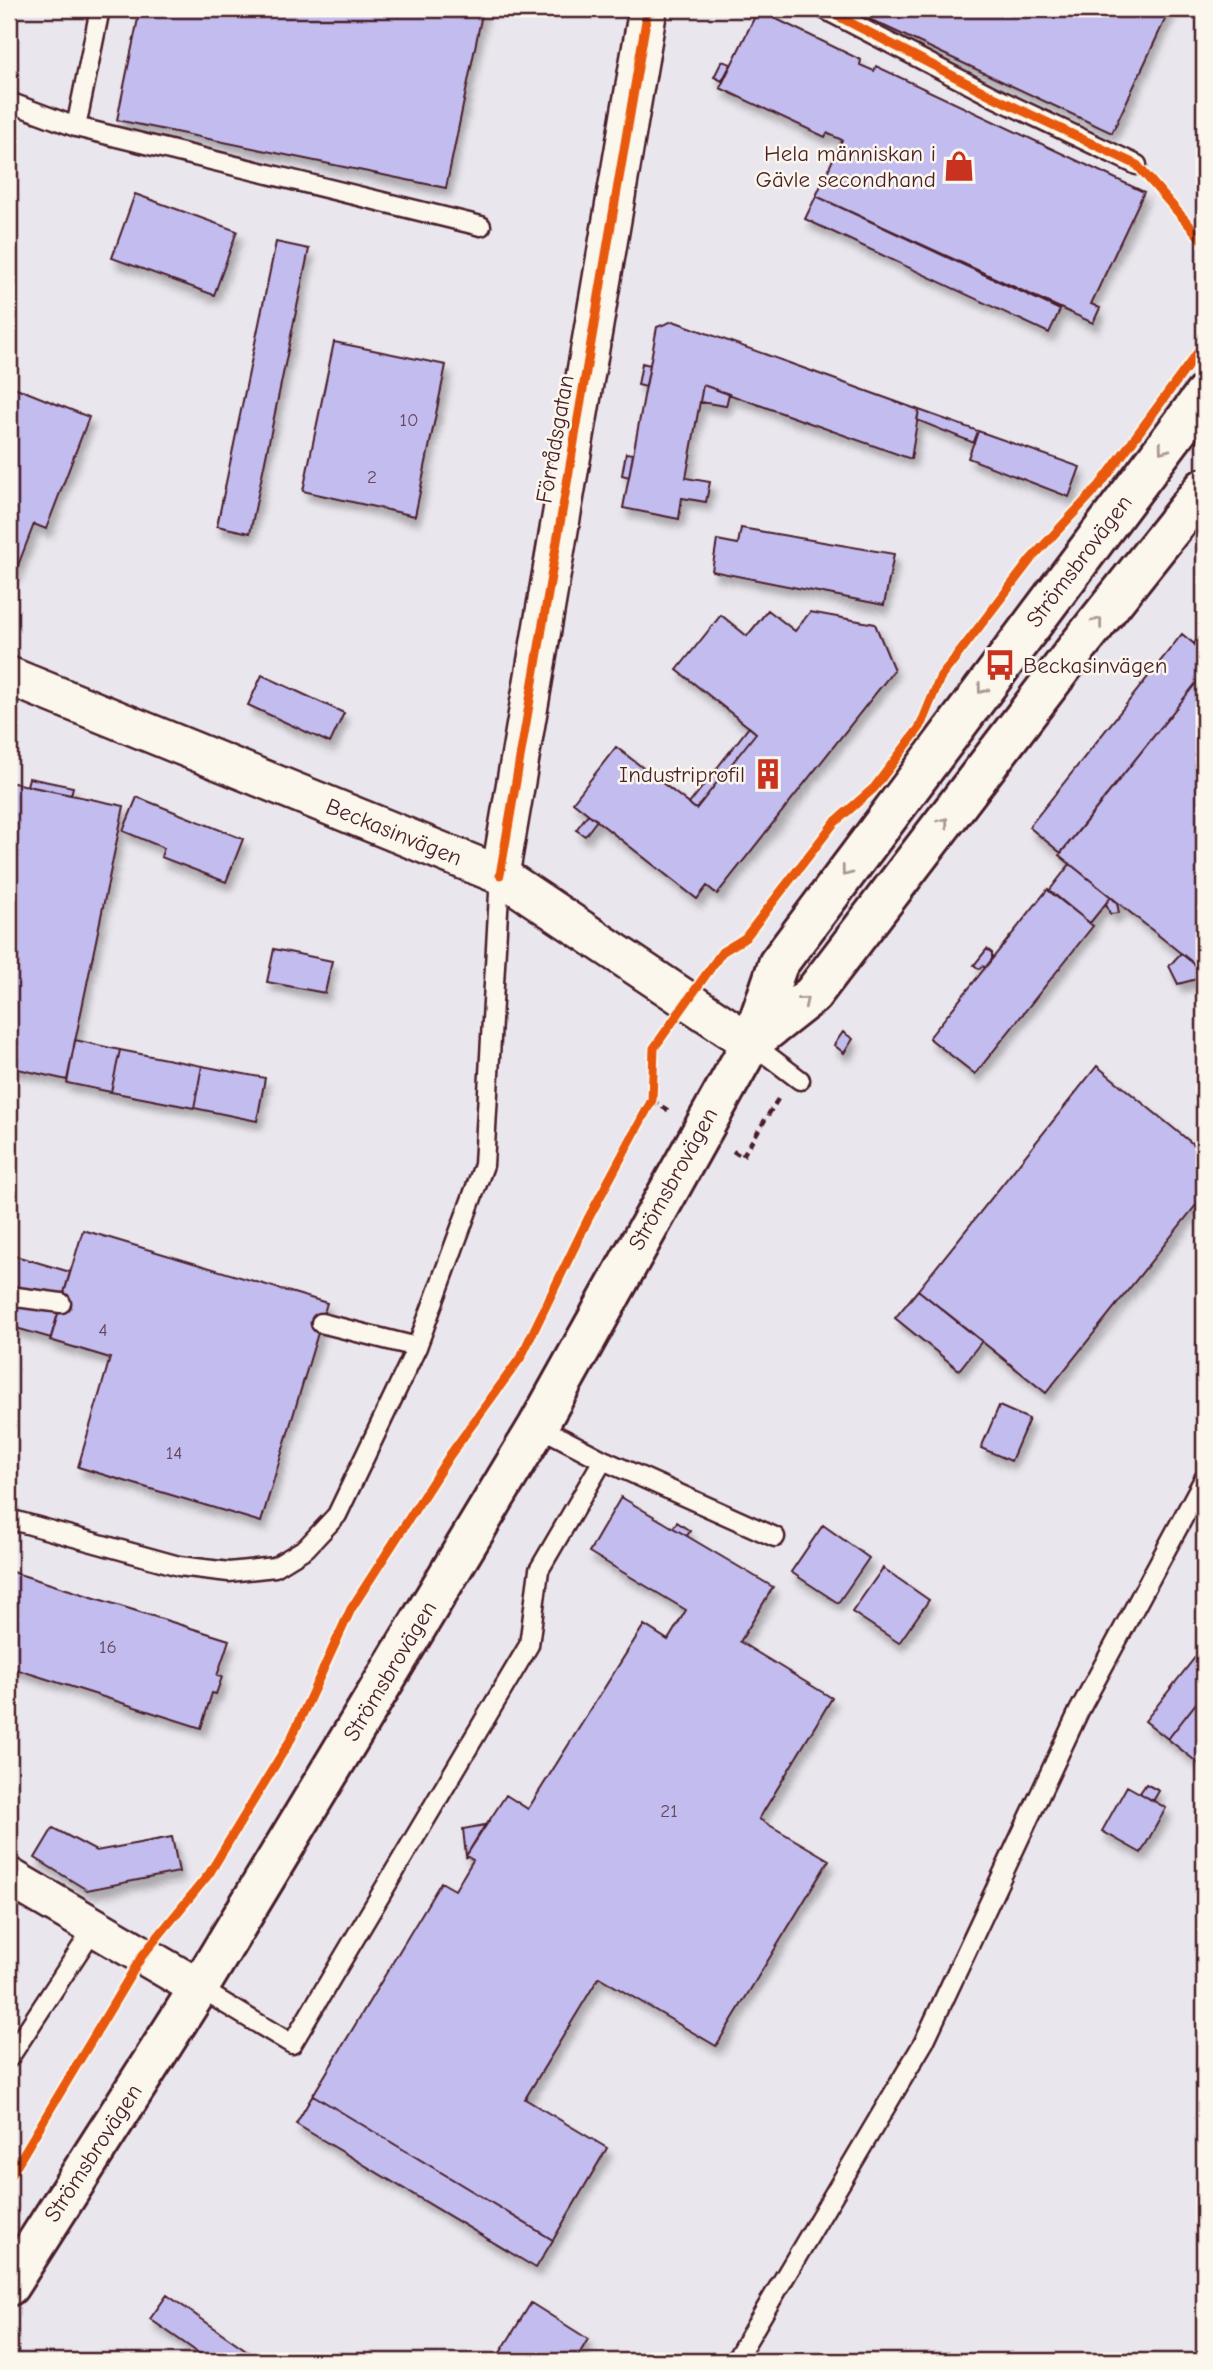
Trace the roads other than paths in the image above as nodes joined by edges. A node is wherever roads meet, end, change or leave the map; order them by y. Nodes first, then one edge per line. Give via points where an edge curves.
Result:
1 (100, 9) edge
2 (648, 9) edge
3 (824, 9) edge
4 (9, 102) edge
5 (76, 127) junction
6 (1137, 165) dead end
7 (481, 226) dead end
8 (1204, 395) edge
9 (1204, 488) edge
10 (9, 676) edge
11 (500, 875) junction
12 (751, 1043) junction
13 (800, 1080) dead end
14 (9, 1296) edge
15 (61, 1303) dead end
16 (321, 1323) dead end
17 (417, 1347) junction
18 (538, 1426) junction
19 (603, 1460) junction
20 (1204, 1479) edge
21 (9, 1519) edge
22 (775, 1536) dead end
23 (9, 1877) edge
24 (94, 1928) junction
25 (199, 1987) junction
26 (9, 2058) edge
27 (9, 2286) edge
28 (735, 2361) edge

1 - 5 lane
2 - 11 street, Förrådsgatan
3 - 6 lane
4 - 5 lane
5 - 7 lane
8 -> 12 main road, Strömsbrovägen via 778,964
12 -> 9 main road, Strömsbrovägen via 812,996
10 - 11 street, Beckasinvägen
11 - 12 street, Beckasinvägen
11 - 17 lane via 484,1166
12 - 13 lane
12 - 18 main road, Strömsbrovägen
14 - 15 lane
16 - 17 lane
17 - 21 lane via 337,1515 306,1548 275,1567 229,1572 179,1566
18 - 19 lane
18 - 25 main road, Strömsbrovägen
19 - 22 lane
19 - 25 lane via 539,1570 529,1645 292,2043
20 - 28 lane via 1079,1711 925,2042
23 - 24 street
24 - 25 street
24 - 26 lane
25 - 27 main road, Strömsbrovägen

